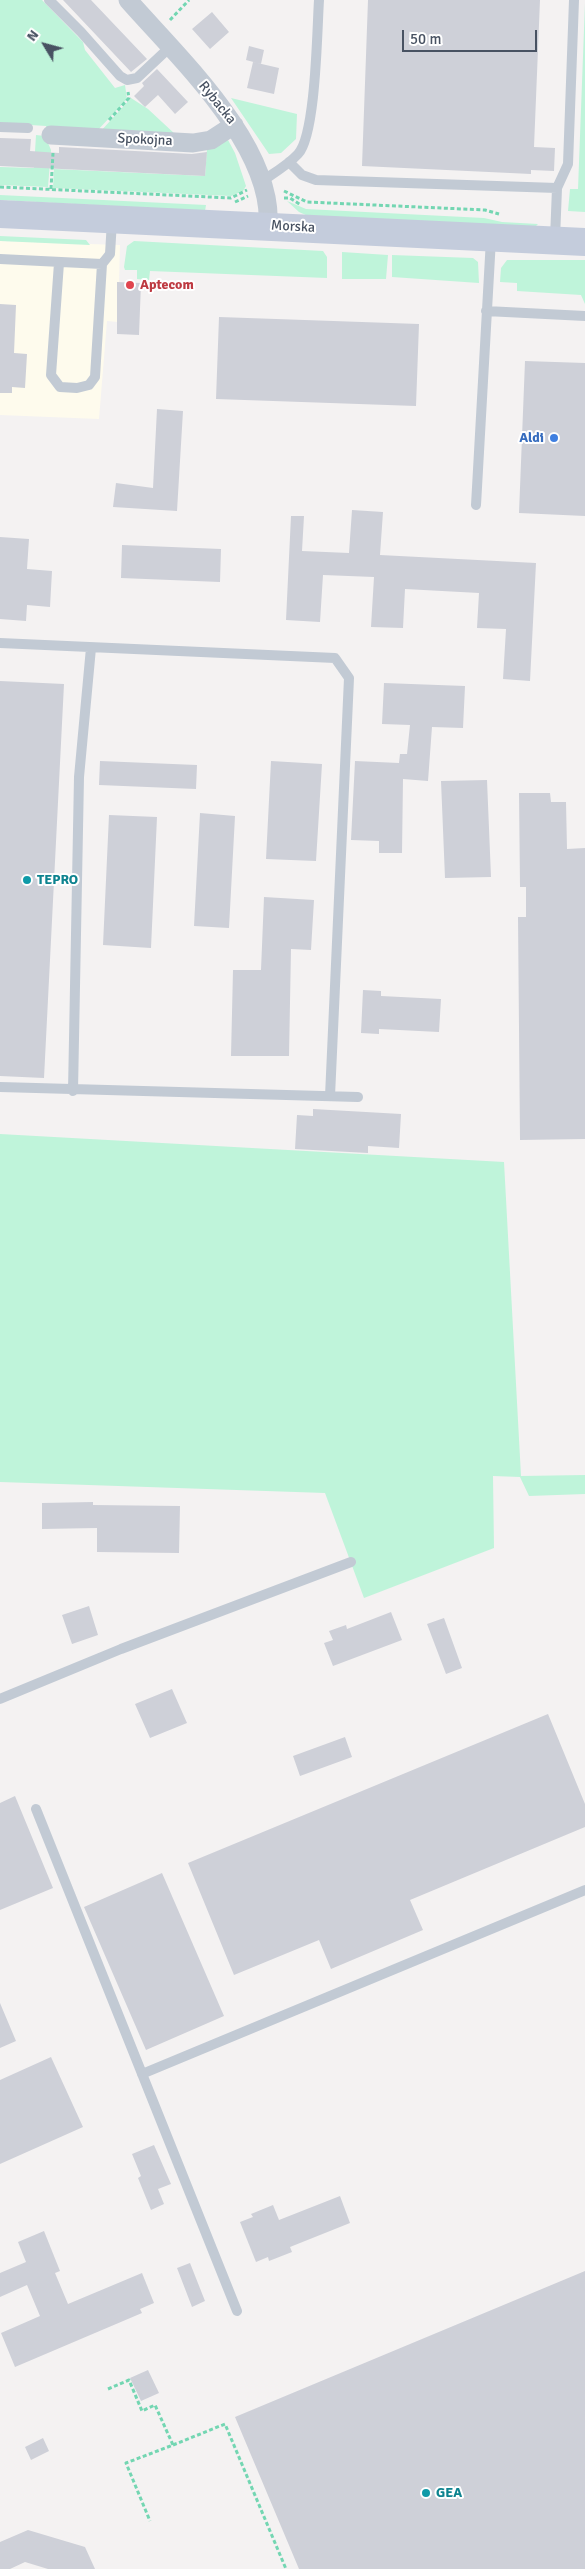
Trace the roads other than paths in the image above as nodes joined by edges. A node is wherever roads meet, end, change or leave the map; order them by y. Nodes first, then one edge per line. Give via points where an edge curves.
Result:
1 (49, 0) edge
2 (128, 0) edge
3 (319, 0) edge
4 (574, 0) edge
5 (170, 48) junction
6 (234, 125) junction
7 (0, 127) edge
8 (28, 128) dead end
9 (52, 135) road end
10 (289, 162) junction
11 (257, 185) junction
12 (557, 188) junction
13 (0, 214) edge
14 (112, 218) junction
15 (268, 226) junction
16 (497, 226) junction
17 (555, 240) junction
18 (585, 242) edge
19 (0, 259) edge
20 (59, 263) junction
21 (102, 264) junction
22 (486, 312) junction
23 (585, 316) edge
24 (476, 505) dead end
25 (0, 644) edge
26 (91, 648) junction
27 (0, 1087) edge
28 (73, 1091) junction
29 (330, 1096) junction
30 (358, 1097) dead end
31 (351, 1562) dead end
32 (0, 1699) edge
33 (36, 1809) dead end
34 (585, 1890) edge
35 (142, 2074) junction
36 (237, 2311) dead end

1 - 5 lane via 127,80 137,78
2 - 5 street, Rybacka
3 - 10 lane via 306,141
4 - 12 lane via 568,164
5 - 6 street, Rybacka
6 - 9 street, Spokojna via 211,140 193,143
6 - 11 street, Rybacka via 250,152
7 - 8 lane
10 - 11 lane
10 - 12 lane via 302,175 316,180
11 - 15 street, Rybacka via 267,198
12 - 17 lane
13 - 14 street, Morska
14 - 15 street, Morska
14 - 21 lane via 110,254
15 - 16 street, Morska
16 - 17 street, Morska
16 - 22 lane
17 - 18 street, Morska
19 - 20 lane
20 - 21 lane
20 - 21 lane via 50,375 60,387 77,388 89,386 95,377
22 - 23 lane
22 - 24 lane
25 - 26 lane
26 - 28 lane via 78,777
26 - 29 lane via 335,658 349,678
27 - 28 lane
28 - 29 lane
29 - 30 lane
31 - 32 lane
33 - 35 lane
34 - 35 lane
35 - 36 lane

